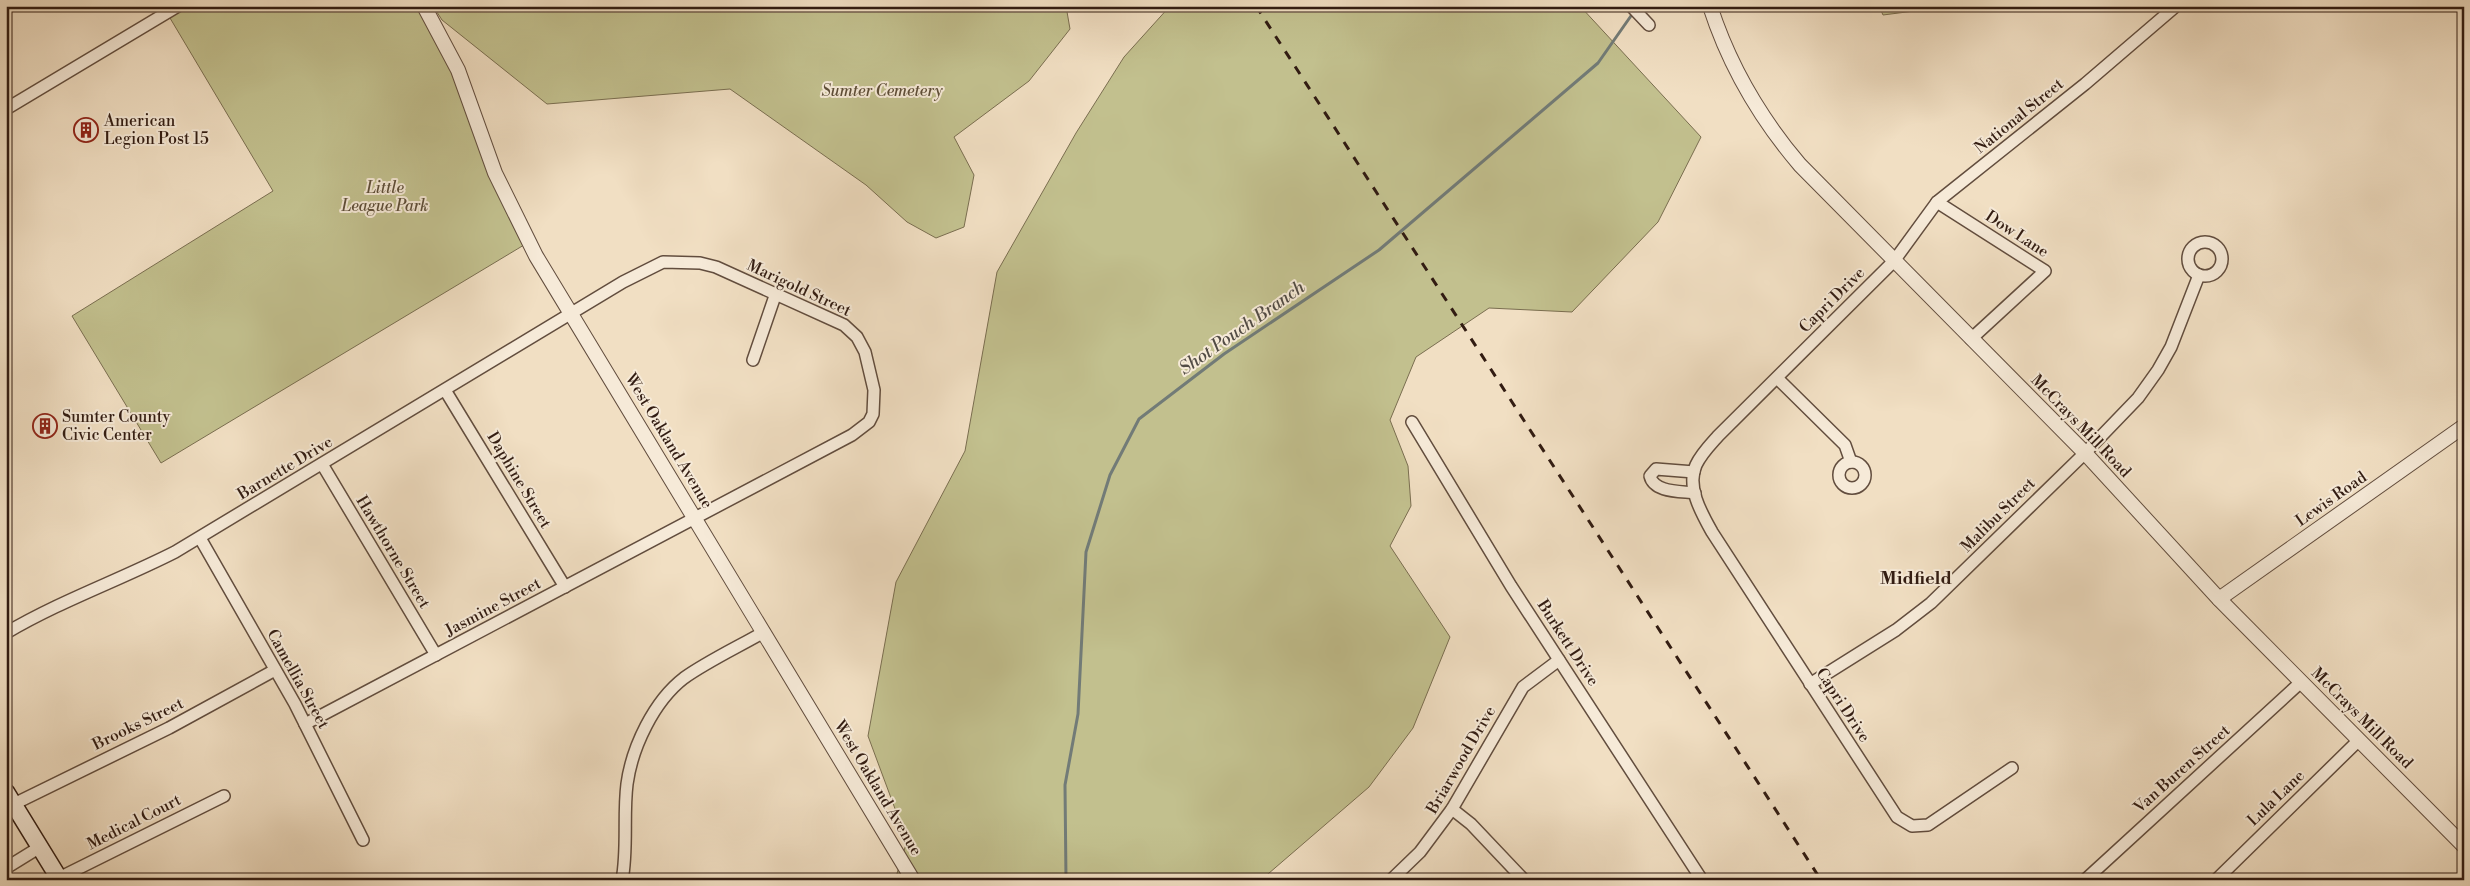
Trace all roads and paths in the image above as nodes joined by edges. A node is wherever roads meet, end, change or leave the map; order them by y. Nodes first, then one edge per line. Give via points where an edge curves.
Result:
1 (178, 6) edge
2 (424, 6) edge
3 (1631, 6) edge
4 (1710, 6) edge
5 (2176, 6) edge
6 (1649, 25) dead end
7 (6, 109) edge
8 (1937, 202) junction
9 (1894, 261) junction
10 (2199, 275) dead end
11 (776, 293) junction
12 (571, 313) junction
13 (1971, 339) junction
14 (753, 360) dead end
15 (1777, 378) junction
16 (445, 390) junction
17 (1412, 422) dead end
18 (2464, 426) edge
19 (2084, 453) junction
20 (1851, 462) dead end
21 (322, 464) junction
22 (1694, 472) junction
23 (1695, 493) junction
24 (694, 517) junction
25 (200, 538) junction
26 (565, 587) junction
27 (2219, 600) junction
28 (764, 632) junction
29 (6, 633) edge
30 (436, 656) junction
31 (1559, 660) junction
32 (275, 670) junction
33 (2301, 682) junction
34 (1810, 684) junction
35 (305, 724) junction
36 (2359, 740) junction
37 (2012, 768) dead end
38 (224, 796) dead end
39 (10, 798) edge
40 (1452, 809) junction
41 (362, 840) dead end
42 (2464, 846) edge
43 (40, 847) junction
44 (6, 868) edge
45 (59, 879) edge
46 (622, 880) edge
47 (913, 880) edge
48 (1391, 880) edge
49 (1524, 880) edge
50 (1702, 880) edge
51 (2085, 880) edge
52 (2216, 880) edge

1 - 7 street
2 - 12 street, West Oakland Avenue via 458,70 509,203 536,256
3 - 6 street
4 - 9 street, McCrays Mill Road via 1752,101 1783,146
5 - 8 street, National Street via 2085,84
8 - 9 street, National Street
8 - 13 street, Dow Lane via 2045,271
9 - 13 street, McCrays Mill Road
9 - 15 street, Capri Drive
10 - 19 street, Malibu Street via 2171,347 2158,370 2138,398
11 - 12 street, Marigold Street via 716,267 663,262
11 - 14 street
11 - 24 street, Marigold Street via 839,322 857,337 865,352 874,390 873,414 870,422 852,435
12 - 16 street, Barnette Drive
12 - 24 street, West Oakland Avenue
13 - 19 street, McCrays Mill Road
15 - 20 street via 1845,445
15 - 22 street, Capri Drive via 1718,436 1700,458
16 - 21 street, Barnette Drive
16 - 26 street, Daphine Street
17 - 31 street, Burkett Drive
18 - 27 street, Lewis Road
19 - 27 street, McCrays Mill Road
19 - 34 street, Malibu Street via 1931,603 1896,630
21 - 25 street, Barnette Drive
21 - 30 street, Hawthorne Street
22 - 23 street, Capri Drive
22 - 23 street via 1656,469 1650,476 1653,485 1659,488
23 - 34 street, Capri Drive via 1712,532
24 - 26 street, Jasmine Street
24 - 28 street, West Oakland Avenue
25 - 29 street, Barnette Drive
25 - 32 street, Camellia Street
26 - 30 street, Jasmine Street
27 - 33 street, McCrays Mill Road
28 - 46 street via 684,678 656,709 638,746 629,778
28 - 47 street, West Oakland Avenue
30 - 35 street, Jasmine Street
31 - 40 street, Briarwood Drive via 1518,694
31 - 50 street, Burkett Drive
32 - 35 street, Camellia Street
32 - 39 street, Brooks Street via 169,728
33 - 36 street, McCrays Mill Road
33 - 51 street, Van Buren Street
34 - 37 street, Capri Drive via 1889,807 1897,817 1912,826 1920,827 1937,820
35 - 41 street, Camellia Street
36 - 42 street, McCrays Mill Road
36 - 52 street, Lula Lane
38 - 45 street, Medical Court
39 - 43 main road
40 - 48 street, Briarwood Drive via 1420,852
40 - 49 street via 1471,824
43 - 44 street
43 - 45 main road

